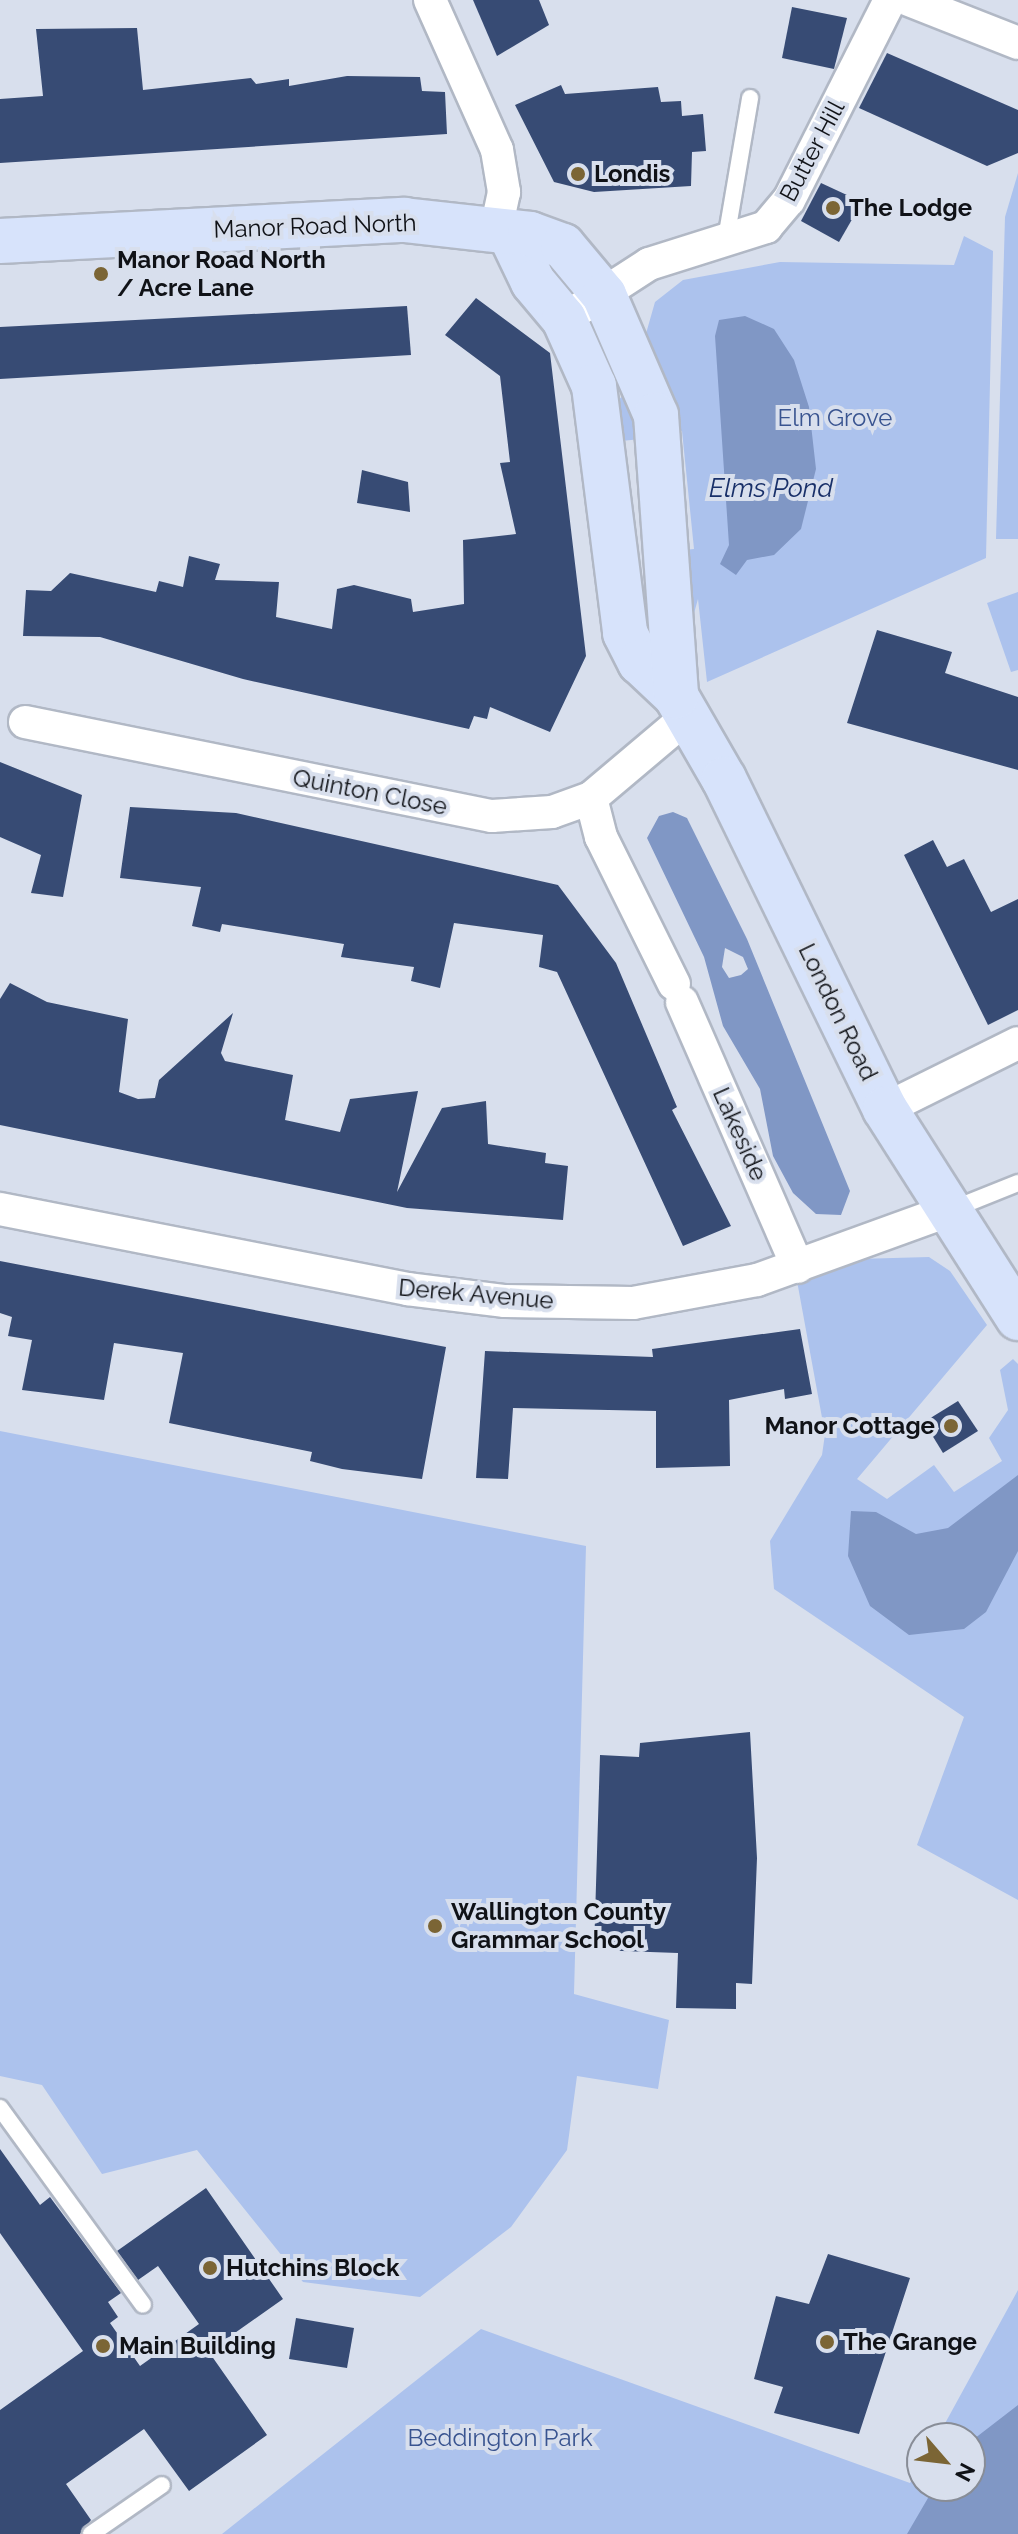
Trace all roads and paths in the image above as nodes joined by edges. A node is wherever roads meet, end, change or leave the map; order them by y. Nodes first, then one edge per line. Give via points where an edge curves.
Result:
1 (430, 0) edge
2 (890, 0) edge
3 (909, 0) edge
4 (1018, 43) edge
5 (750, 98) dead end
6 (503, 232) junction
7 (726, 239) junction
8 (0, 241) edge
9 (604, 295) junction
10 (564, 319) junction
11 (681, 706) junction
12 (25, 722) dead end
13 (591, 798) junction
14 (1018, 1043) edge
15 (885, 1109) junction
16 (1018, 1183) edge
17 (0, 1209) edge
18 (945, 1212) junction
19 (798, 1267) junction
20 (1013, 1301) edge
21 (0, 2108) edge
22 (143, 2305) dead end
23 (162, 2485) dead end
24 (91, 2534) edge

1 - 6 street via 497,150
2 - 7 street, Butter Hill via 789,200 755,235
3 - 4 street
5 - 7 lane
6 - 8 main road, Manor Road North via 404,220
6 - 9 main road, Manor Road North via 563,246
6 - 10 main road, London Road via 533,282
7 - 9 street, Butter Hill via 649,264
9 - 10 street, Butter Hill
9 - 11 main road, London Road via 656,415
10 - 11 main road, London Road via 594,386 625,633 640,662
11 - 13 street, Quinton Close
11 - 15 main road, London Road via 724,779
12 - 13 street, Quinton Close via 492,816 552,812
13 - 19 street, Lakeside via 601,837 678,993
14 - 15 street
15 - 18 main road, London Road
16 - 18 lane
17 - 19 street, Derek Avenue via 407,1289 505,1301 693,1297
18 - 19 street, Derek Avenue
18 - 20 main road, London Road
21 - 22 lane
23 - 24 lane

